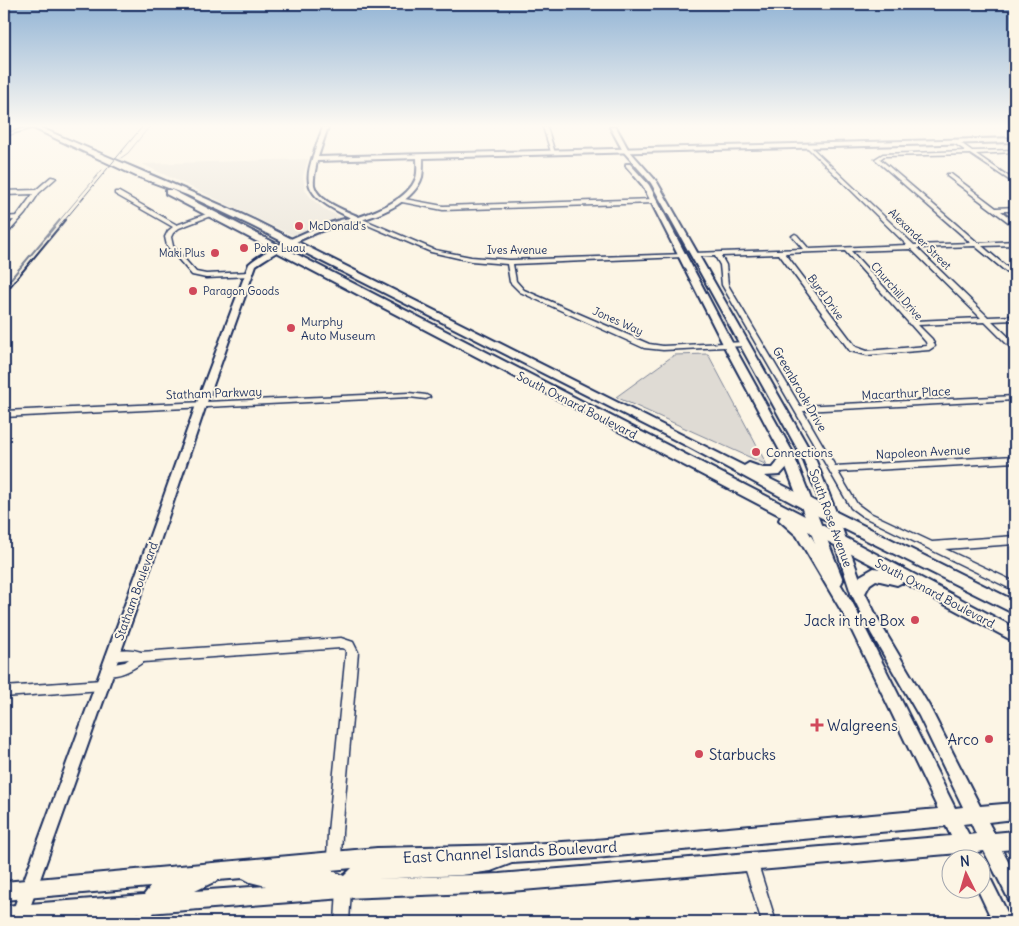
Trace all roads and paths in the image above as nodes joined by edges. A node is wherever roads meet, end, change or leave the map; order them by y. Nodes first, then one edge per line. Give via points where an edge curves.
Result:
1 (131, 170) edge
2 (312, 170) edge
3 (420, 170) edge
4 (634, 170) edge
5 (642, 170) edge
6 (835, 170) edge
7 (890, 170) edge
8 (997, 170) edge
9 (139, 174) junction
10 (949, 175) dead end
11 (53, 178) dead end
12 (1015, 183) edge
13 (37, 192) junction
14 (4, 193) edge
15 (118, 193) dead end
16 (399, 200) junction
17 (654, 201) junction
18 (1015, 209) edge
19 (996, 210) junction
20 (211, 214) junction
21 (18, 218) junction
22 (4, 219) edge
23 (358, 219) junction
24 (1015, 225) edge
25 (666, 226) junction
26 (177, 227) junction
27 (4, 234) edge
28 (792, 236) dead end
29 (1015, 243) edge
30 (296, 244) junction
31 (977, 244) junction
32 (912, 246) junction
33 (846, 249) junction
34 (281, 251) junction
35 (804, 251) junction
36 (781, 252) junction
37 (717, 254) junction
38 (682, 255) junction
39 (694, 255) junction
40 (510, 262) junction
41 (251, 272) junction
42 (1015, 277) edge
43 (1015, 318) edge
44 (986, 319) junction
45 (911, 323) junction
46 (745, 344) junction
47 (728, 345) junction
48 (931, 347) joint
49 (1015, 347) edge
50 (426, 397) dead end
51 (1015, 398) edge
52 (201, 405) junction
53 (797, 409) junction
54 (4, 414) edge
55 (693, 444) junction
56 (786, 451) junction
57 (1015, 459) edge
58 (832, 469) junction
59 (754, 496) junction
60 (807, 504) junction
61 (832, 517) junction
62 (816, 529) junction
63 (1015, 540) edge
64 (840, 542) junction
65 (930, 546) junction
66 (1015, 587) edge
67 (858, 593) junction
68 (952, 602) junction
69 (1015, 608) edge
70 (850, 613) junction
71 (1015, 635) edge
72 (112, 656) junction
73 (141, 657) junction
74 (107, 670) junction
75 (102, 685) junction
76 (4, 692) edge
77 (1015, 811) edge
78 (975, 814) junction
79 (950, 816) junction
80 (1015, 840) edge
81 (989, 842) junction
82 (966, 848) edge
83 (976, 848) edge
84 (942, 853) edge
85 (513, 854) junction
86 (334, 861) junction
87 (750, 861) junction
88 (232, 871) junction
89 (29, 889) junction
90 (344, 889) junction
91 (4, 891) edge
92 (1015, 894) edge
93 (991, 898) edge
94 (149, 903) junction
95 (12, 914) edge
96 (144, 922) edge
97 (342, 922) edge
98 (769, 922) edge
99 (1003, 922) edge

1 - 9 main road, South Oxnard Boulevard
2 - 23 street via 310,178 313,191 330,206
3 - 16 street via 416,184
4 - 17 main road, South Rose Avenue
5 - 39 main road, South Rose Avenue via 654,182
6 - 32 street, Alexander Street
7 - 31 street
8 - 12 street
9 - 20 main road, South Oxnard Boulevard
9 - 30 main road, South Oxnard Boulevard via 198,196
10 - 19 street
11 - 13 street
13 - 14 street
13 - 21 street
15 - 26 street
16 - 17 street via 443,208
16 - 23 street
17 - 25 main road, South Rose Avenue
18 - 19 street
19 - 24 street
20 - 26 street
20 - 34 main road, South Oxnard Boulevard
21 - 22 street
21 - 27 street
23 - 30 street via 350,225
23 - 40 street, Ives Avenue via 445,254
25 - 38 main road, South Rose Avenue
25 - 39 main road via 676,232 685,251
26 - 41 street via 169,233 168,242 194,274
28 - 35 street
29 - 31 street
30 - 34 street
30 - 55 main road, South Oxnard Boulevard
31 - 32 street
31 - 42 street
32 - 33 street
32 - 44 street, Alexander Street
33 - 35 street
33 - 45 street, Churchill Drive
34 - 41 street
34 - 59 main road, South Oxnard Boulevard
35 - 36 street
36 - 37 street
36 - 48 street, Byrd Drive via 849,346 867,353
37 - 39 street
37 - 53 street, Greenbrook Drive via 723,265 725,285
38 - 40 street, Ives Avenue
38 - 47 main road, South Rose Avenue
39 - 46 main road, South Rose Avenue
40 - 47 street, Jones Way via 513,282 522,291 639,343 663,348
41 - 52 street, Statham Boulevard
43 - 44 street
44 - 45 street
44 - 49 street, Alexander Street
45 - 48 street, Churchill Drive
46 - 47 street, Jones Way
46 - 61 main road, South Rose Avenue via 810,461
47 - 56 main road, South Rose Avenue
50 - 52 street, Statham Parkway via 409,395
51 - 53 street, Macarthur Place
52 - 54 street, Statham Parkway
52 - 72 street, Statham Boulevard
53 - 58 street, Greenbrook Drive
55 - 56 main road via 771,473 781,468
55 - 60 main road, South Oxnard Boulevard
56 - 60 main road, South Rose Avenue
57 - 58 street, Napoleon Avenue
58 - 65 street, Greenbrook Drive via 860,511
59 - 62 main road, South Oxnard Boulevard
59 - 70 main road via 802,532
60 - 61 main road, South Oxnard Boulevard
60 - 62 main road, South Rose Avenue
61 - 64 main road, South Rose Avenue
61 - 69 main road, South Oxnard Boulevard
62 - 64 main road, South Oxnard Boulevard
62 - 70 main road, South Rose Avenue
63 - 65 street
64 - 67 main road, South Rose Avenue
64 - 68 main road, South Oxnard Boulevard
65 - 66 street, Greenbrook Drive
67 - 68 main road via 869,576 879,574
67 - 78 main road, South Rose Avenue via 924,711
68 - 71 main road, South Oxnard Boulevard
70 - 79 main road, South Rose Avenue
72 - 73 street via 133,654
72 - 74 street, Statham Boulevard
73 - 74 street via 127,667
73 - 86 street via 349,645 352,652
74 - 75 street, Statham Boulevard
75 - 76 street
75 - 89 street, Statham Boulevard
77 - 78 main road, East Channel Islands Boulevard
78 - 79 main road, East Channel Islands Boulevard
78 - 81 main road, South Rose Avenue
79 - 82 main road, South Rose Avenue
79 - 85 main road, East Channel Islands Boulevard
80 - 81 main road, East Channel Islands Boulevard
81 - 83 main road, East Channel Islands Boulevard
81 - 92 main road, South Rose Avenue
84 - 87 main road, East Channel Islands Boulevard
85 - 86 main road, East Channel Islands Boulevard
85 - 90 main road via 491,862 461,866 377,868 360,873
86 - 88 main road, East Channel Islands Boulevard
87 - 90 main road, East Channel Islands Boulevard via 499,883
87 - 98 street
88 - 89 main road, East Channel Islands Boulevard
88 - 90 main road via 274,878 325,876 338,881
88 - 94 main road via 158,891
89 - 91 main road, East Channel Islands Boulevard
89 - 95 street, Statham Boulevard
90 - 94 main road, East Channel Islands Boulevard
90 - 97 street
93 - 99 main road
94 - 95 main road, East Channel Islands Boulevard
94 - 96 street

